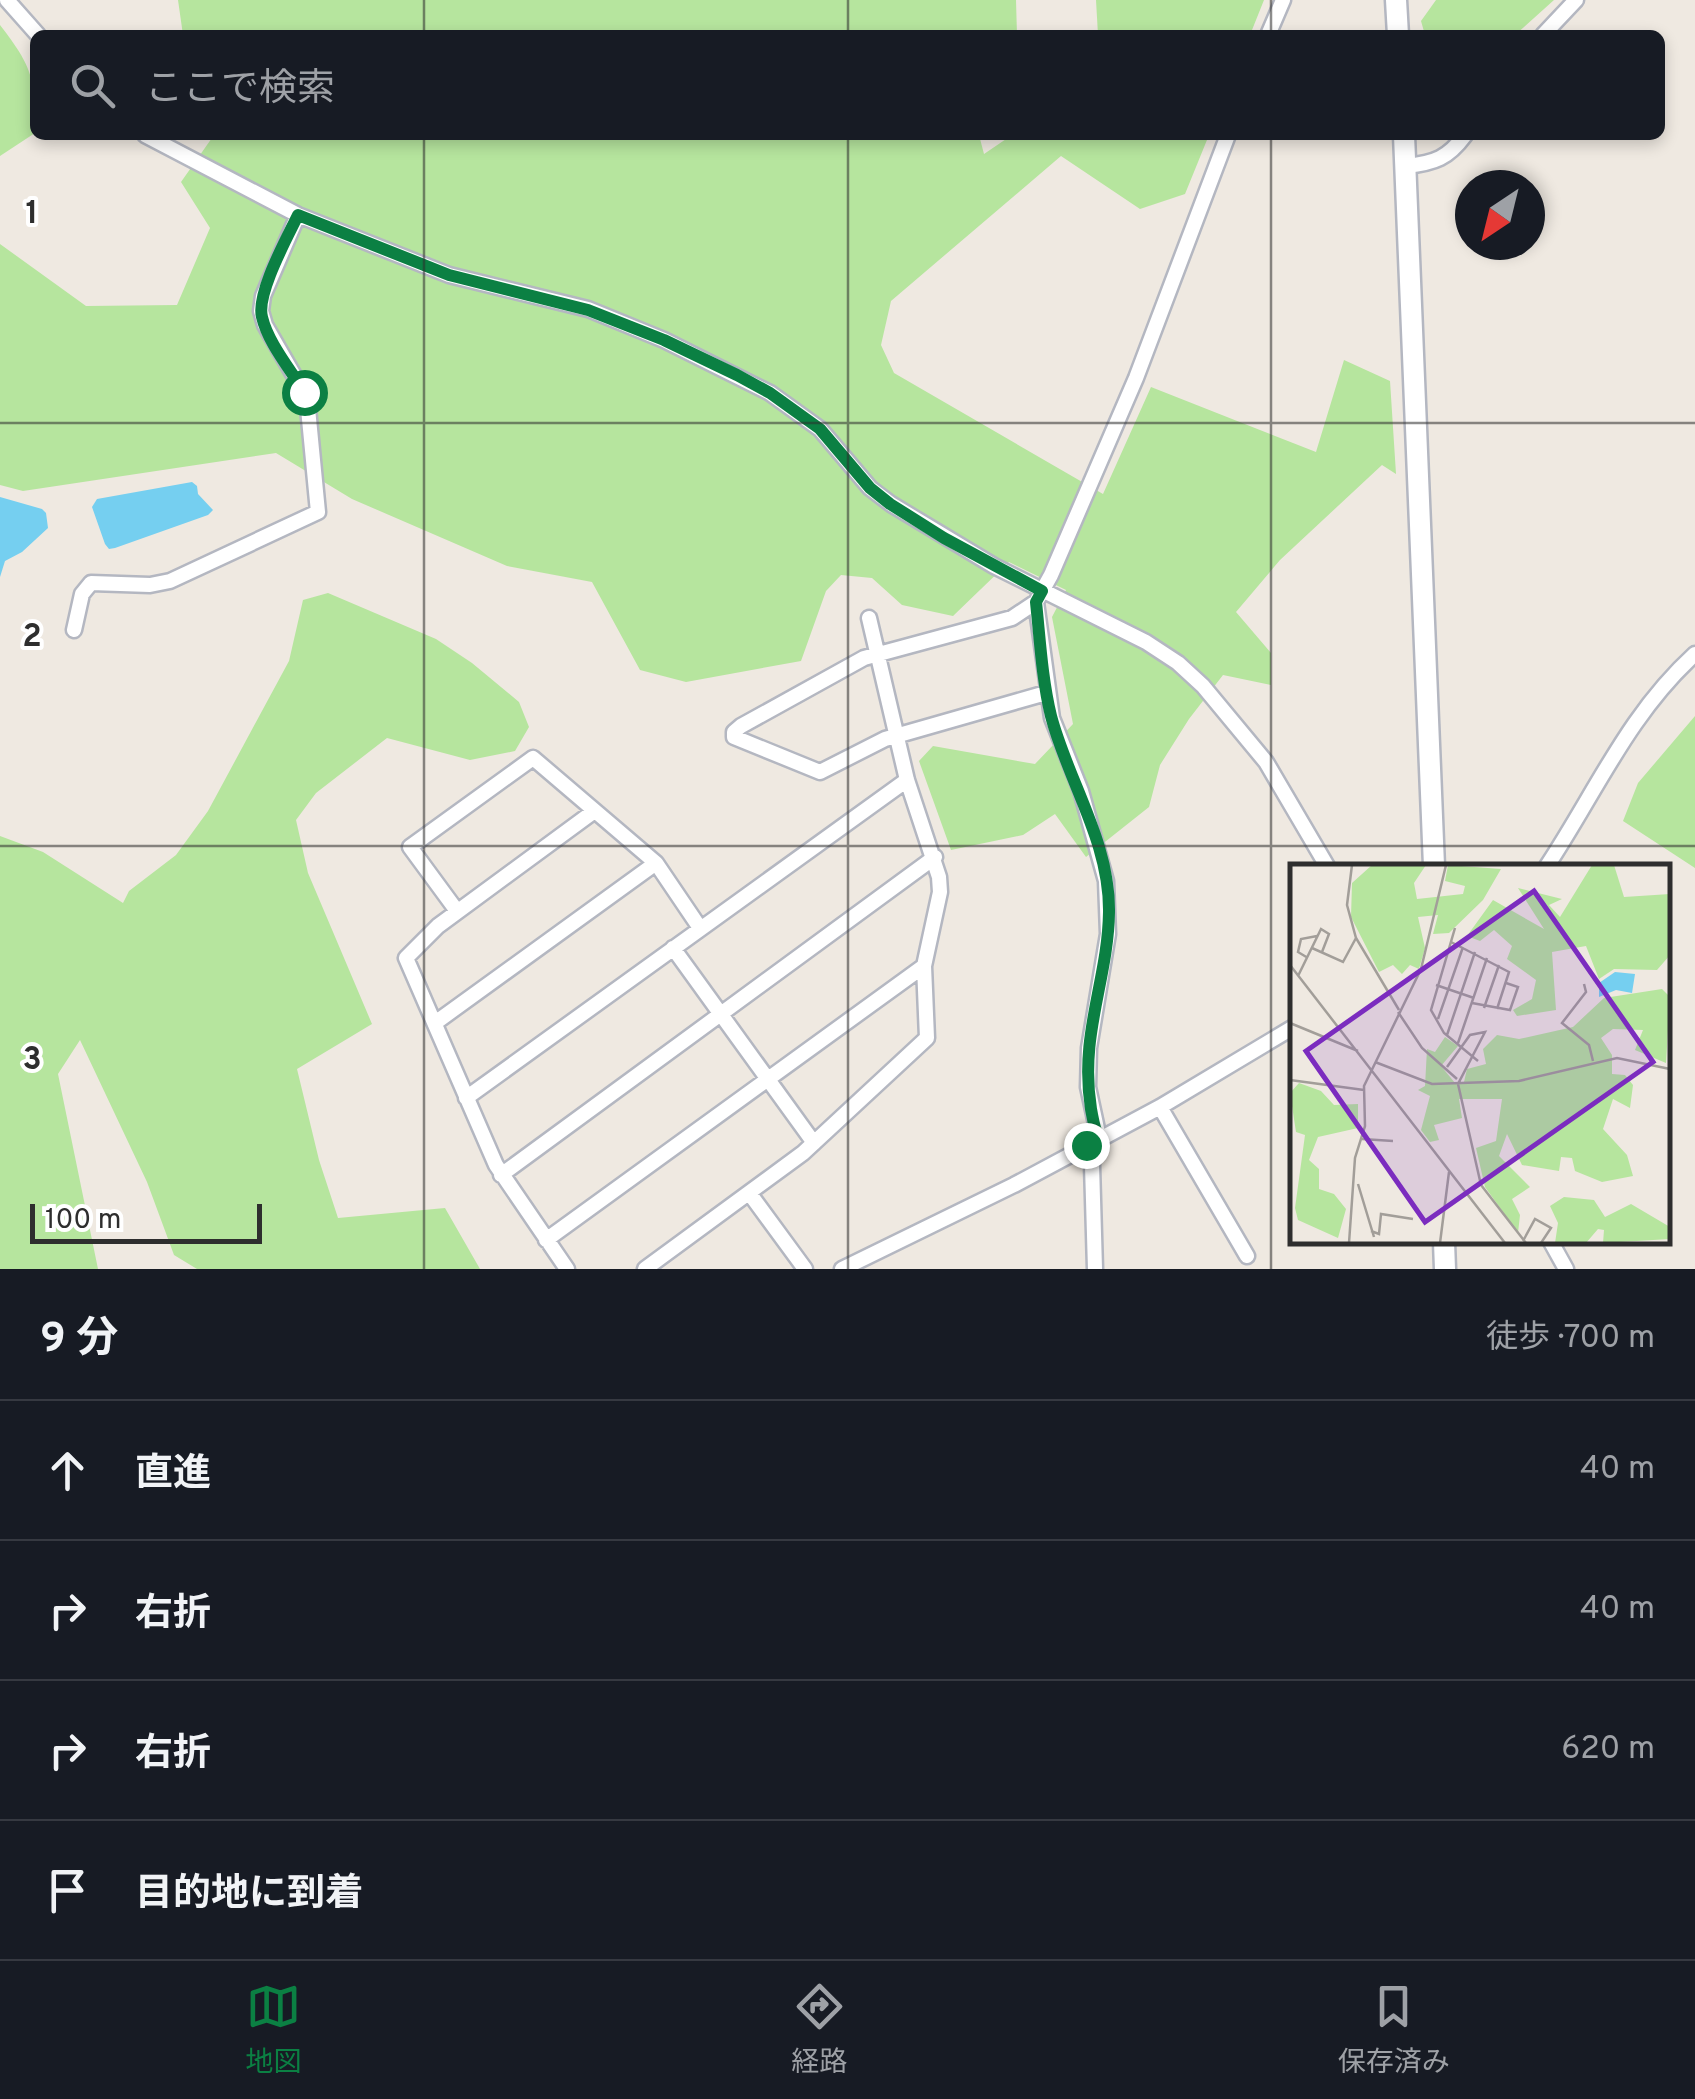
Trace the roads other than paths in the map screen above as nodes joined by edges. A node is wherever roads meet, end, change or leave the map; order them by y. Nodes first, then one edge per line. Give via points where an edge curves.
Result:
1 (8, 0) edge
2 (1284, 0) edge
3 (1396, 0) edge
4 (1576, 0) edge
5 (34, 30) edge
6 (1270, 30) edge
7 (1398, 30) edge
8 (1548, 30) edge
9 (155, 140) edge
10 (1226, 140) edge
11 (1404, 140) edge
12 (1461, 140) edge
13 (1406, 166) junction
14 (298, 215) junction
15 (1039, 597) junction
16 (870, 618) dead end
17 (74, 630) dead end
18 (879, 654) junction
19 (1695, 654) edge
20 (1046, 693) junction
21 (896, 736) junction
22 (907, 780) junction
23 (593, 812) junction
24 (935, 857) junction
25 (656, 863) junction
26 (1326, 864) edge
27 (1434, 864) edge
28 (1548, 864) edge
29 (458, 911) junction
30 (700, 928) junction
31 (673, 948) junction
32 (924, 966) junction
33 (721, 1014) junction
34 (435, 1023) junction
35 (1290, 1029) edge
36 (769, 1079) junction
37 (466, 1098) junction
38 (1160, 1107) junction
39 (1092, 1142) junction
40 (814, 1143) junction
41 (502, 1175) junction
42 (750, 1194) junction
43 (546, 1240) junction
44 (1444, 1244) edge
45 (1552, 1244) edge
46 (1247, 1256) dead end
47 (567, 1269) edge
48 (645, 1269) edge
49 (805, 1269) edge
50 (842, 1269) edge
51 (1094, 1269) edge
52 (1445, 1269) edge
53 (1566, 1269) edge

1 - 5 street
2 - 6 street
3 - 7 street
4 - 8 street
9 - 14 street
10 - 15 street via 1136,378
11 - 13 street
12 - 13 street via 1436,163
13 - 27 street
14 - 15 street via 449,275 588,310 737,375 820,429 890,504
14 - 17 street via 261,312 306,398 318,512 170,581 91,583
15 - 18 street via 1012,618
15 - 20 street
15 - 26 street via 1146,642 1203,686 1266,762
16 - 18 street
18 - 21 street
18 - 21 street via 741,726 734,737 820,772
19 - 28 street via 1630,726
20 - 21 street
20 - 39 street via 1106,881 1108,934 1089,1048
21 - 22 street
22 - 24 street
22 - 30 street
23 - 25 street
23 - 29 street
23 - 29 street via 533,758 410,847
24 - 32 street via 940,892
24 - 33 street
25 - 30 street
25 - 34 street
29 - 34 street via 406,958
30 - 31 street
31 - 33 street
31 - 37 street
32 - 36 street
32 - 40 street via 928,1038
33 - 36 street
33 - 41 street
34 - 37 street
35 - 38 street
36 - 40 street
36 - 43 street
37 - 41 street
38 - 39 street
38 - 46 street
39 - 50 street
39 - 51 street
40 - 42 street
41 - 43 street
42 - 48 street
42 - 49 street
43 - 47 street
44 - 52 street
45 - 53 street

